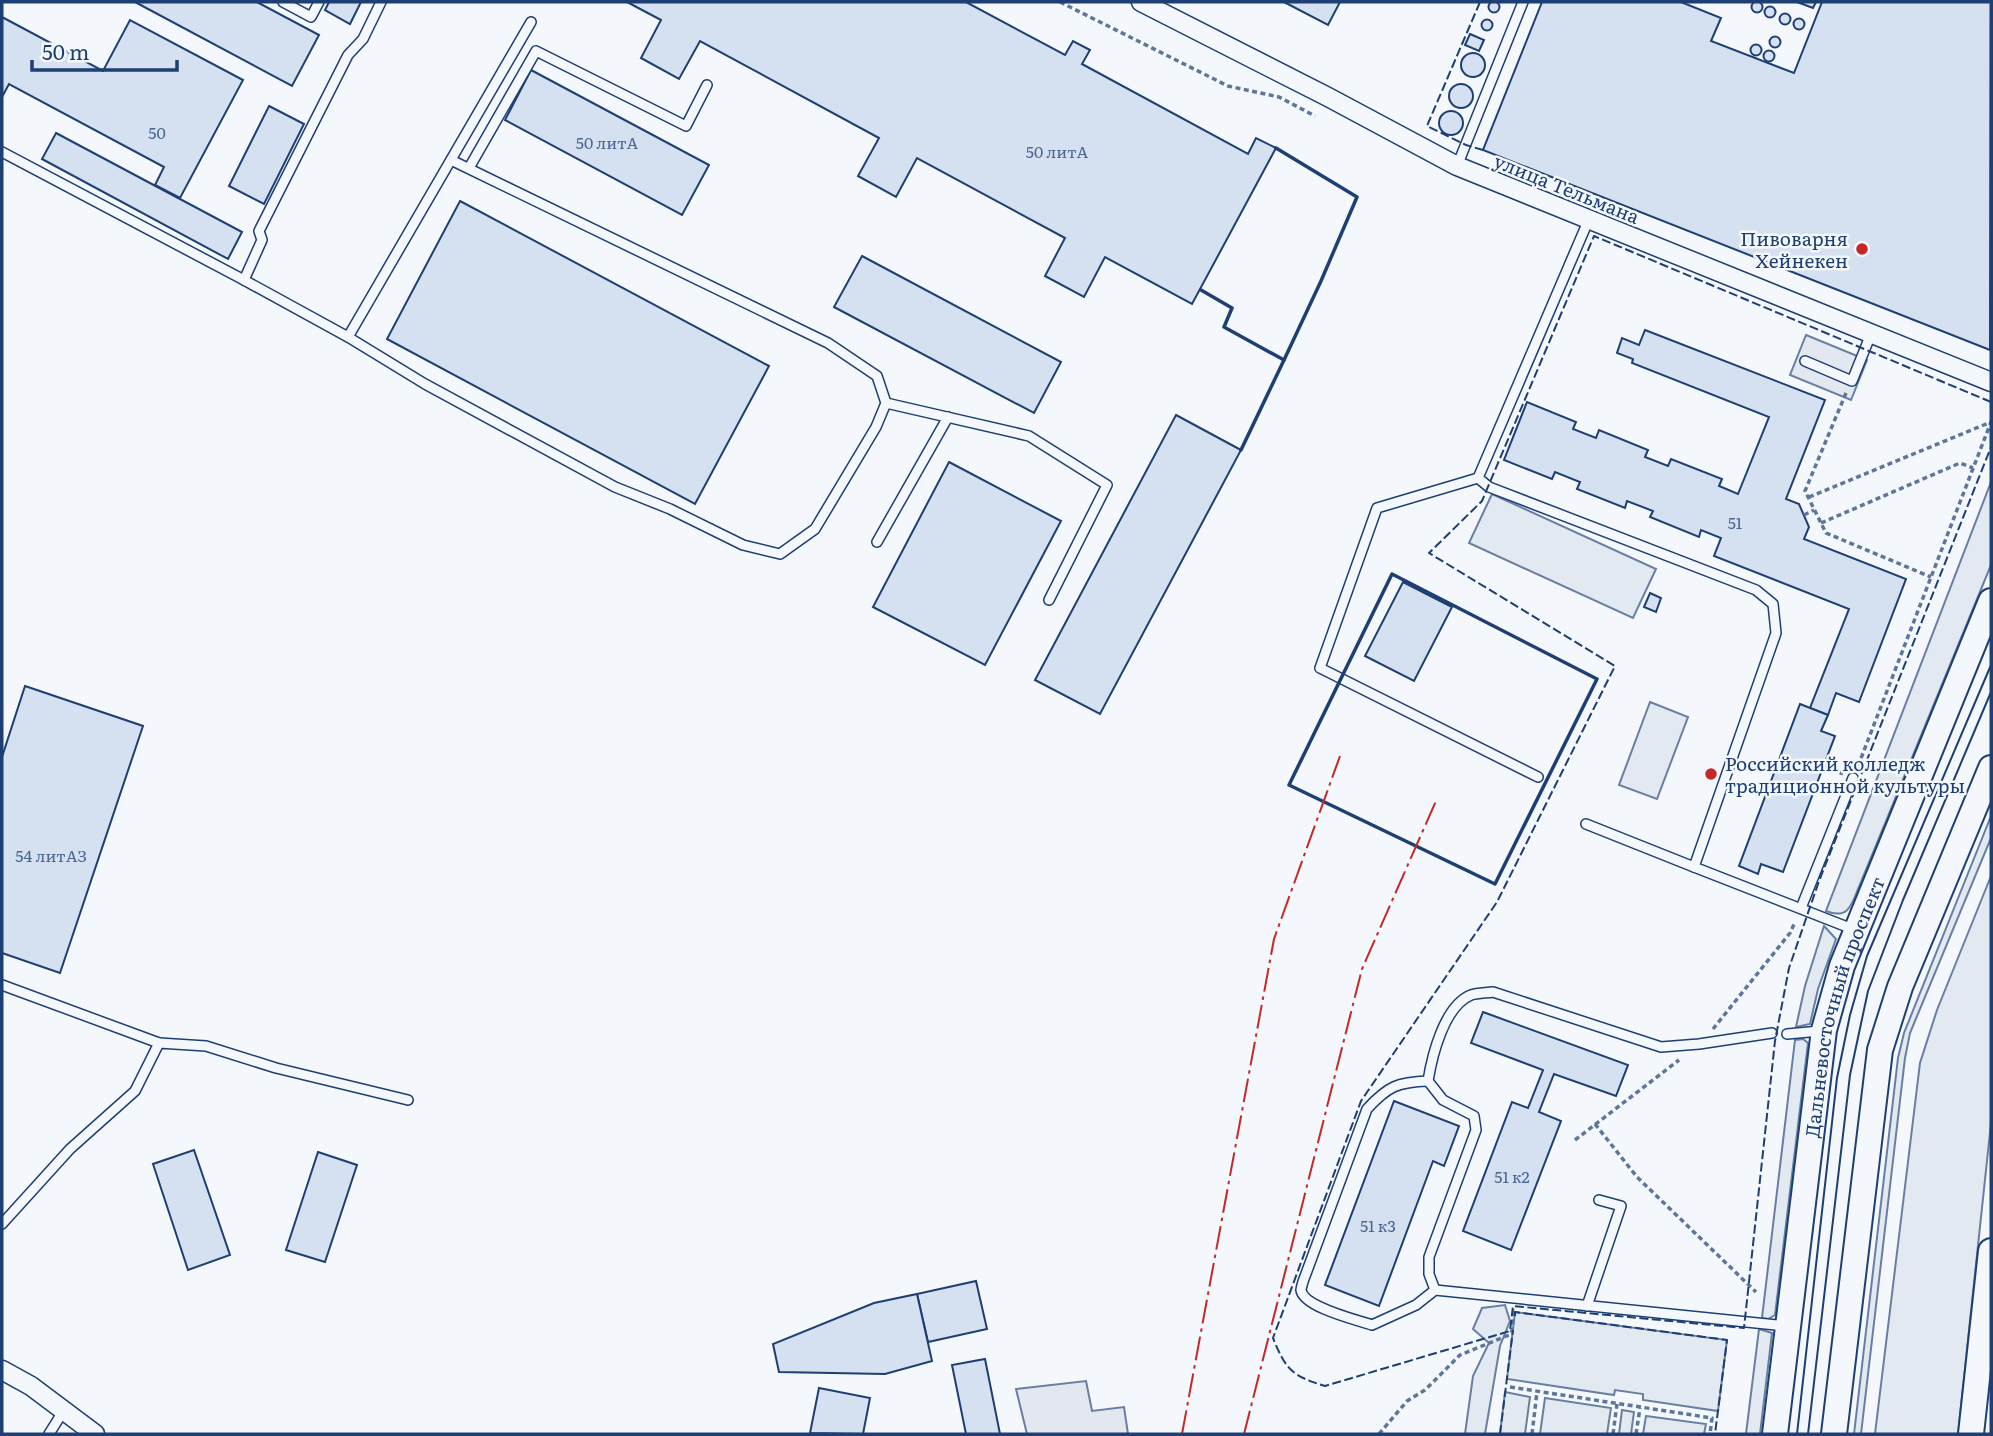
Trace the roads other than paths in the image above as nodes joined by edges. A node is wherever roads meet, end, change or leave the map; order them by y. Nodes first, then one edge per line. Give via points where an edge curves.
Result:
1 (283, 2) edge
2 (319, 2) edge
3 (380, 2) edge
4 (1141, 2) edge
5 (1523, 2) edge
6 (531, 22) dead end
7 (707, 85) dead end
8 (2, 152) edge
9 (451, 160) junction
10 (1457, 166) junction
11 (469, 168) junction
12 (1589, 219) junction
13 (244, 280) junction
14 (1871, 334) junction
15 (348, 337) junction
16 (1805, 361) dead end
17 (1991, 382) edge
18 (886, 403) junction
19 (948, 417) junction
20 (1478, 478) junction
21 (877, 542) dead end
22 (1049, 600) dead end
23 (1991, 601) edge
24 (1991, 768) edge
25 (1538, 777) dead end
26 (1853, 778) road end
27 (1586, 824) dead end
28 (1693, 867) junction
29 (1801, 908) junction
30 (1856, 930) junction
31 (2, 985) edge
32 (1824, 1030) junction
33 (1772, 1033) dead end
34 (1787, 1034) dead end
35 (159, 1043) junction
36 (1428, 1081) junction
37 (408, 1100) dead end
38 (1599, 1200) dead end
39 (2, 1224) edge
40 (1991, 1251) edge
41 (1435, 1290) junction
42 (1587, 1306) junction
43 (1789, 1326) junction
44 (2, 1370) edge
45 (1983, 1406) edge
46 (65, 1410) junction
47 (49, 1434) edge
48 (96, 1434) edge
49 (1775, 1434) edge
50 (1834, 1434) edge
51 (1972, 1434) edge

1 - 2 lane via 311,18
3 - 13 lane via 363,39 348,55 259,231 262,240
4 - 10 street, улица Тельмана
5 - 10 lane
6 - 9 lane
7 - 11 lane via 686,126 536,51
8 - 13 lane
9 - 11 lane
9 - 15 lane
10 - 12 street, улица Тельмана
11 - 18 lane via 828,343 877,376
12 - 14 street, улица Тельмана
12 - 20 lane
13 - 15 lane
14 - 16 lane via 1852,382
14 - 17 street, улица Тельмана
15 - 18 lane via 615,487 743,545 780,554 816,529
18 - 19 lane
19 - 21 lane
19 - 22 lane via 1029,436 1107,485
20 - 25 lane via 1377,508 1320,668
20 - 28 lane via 1756,590 1773,604 1776,633
23 - 30 main road, Дальневосточный проспект
24 - 50 main road via 1900,986 1880,1050
26 - 29 lane
27 - 28 lane
28 - 29 lane
29 - 30 lane
30 - 32 main road, Дальневосточный проспект
31 - 35 lane
32 - 34 lane
32 - 43 main road, Дальневосточный проспект
33 - 36 lane via 1661,1047 1493,992 1471,995 1451,1013 1431,1057
35 - 37 lane via 206,1046
35 - 39 lane via 135,1091 70,1149
36 - 41 lane via 1443,1100 1474,1116 1476,1130 1429,1257
36 - 41 lane via 1401,1082 1367,1109 1301,1290 1313,1305 1372,1325 1416,1305
38 - 42 lane via 1621,1206
40 - 45 main road
41 - 42 lane
42 - 43 lane
43 - 49 main road, Дальневосточный проспект
44 - 46 street
45 - 51 main road
46 - 47 lane
46 - 48 street

